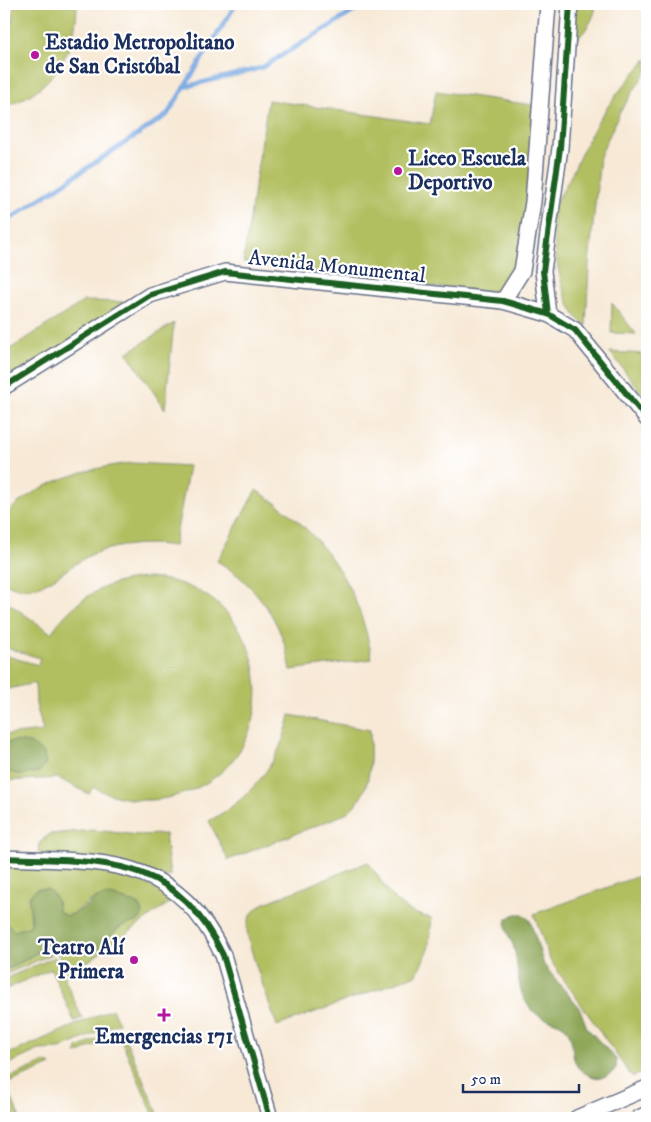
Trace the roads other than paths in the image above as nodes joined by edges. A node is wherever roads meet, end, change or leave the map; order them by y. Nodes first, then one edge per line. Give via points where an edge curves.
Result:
1 (548, 4) edge
2 (570, 4) edge
3 (540, 104) junction
4 (562, 106) junction
5 (503, 301) junction
6 (548, 314) junction
7 (4, 387) edge
8 (647, 419) edge
9 (4, 858) edge
10 (647, 1088) edge
11 (647, 1114) edge
12 (270, 1118) edge
13 (577, 1118) edge
14 (639, 1118) edge

1 - 3 street
2 - 4 street
3 - 4 street
3 - 5 street via 533,202 522,271
4 - 6 street via 560,148 543,271
5 - 6 street, Avenida Monumental
5 - 7 street, Avenida Monumental via 225,272 150,295
6 - 8 street, Avenida Monumental via 576,330
9 - 12 street via 120,865 160,881 189,903 214,935 222,954
10 - 13 street
11 - 14 street

